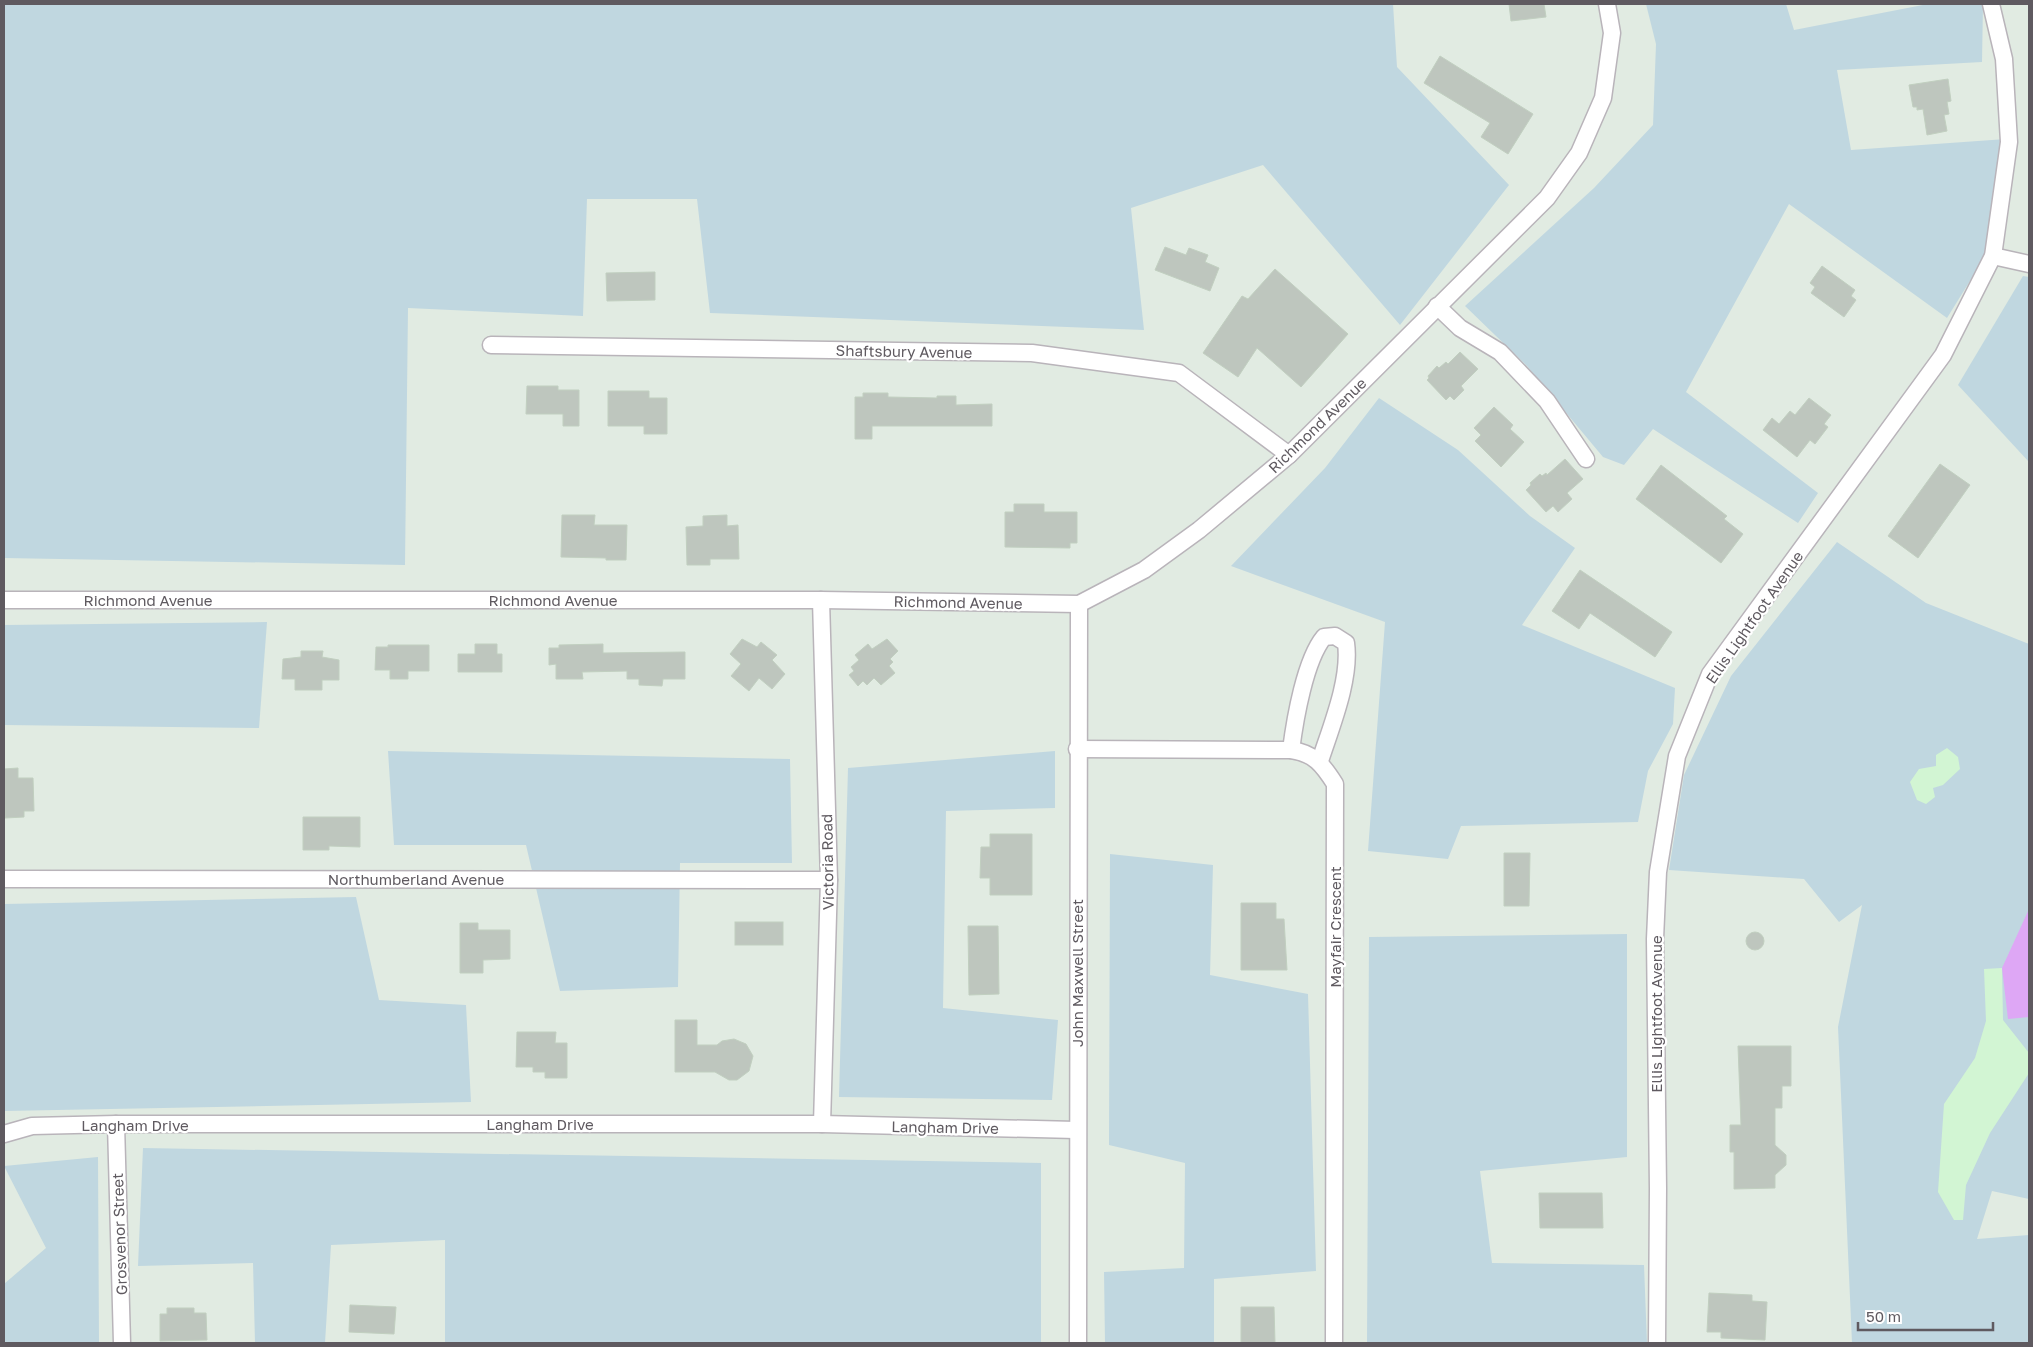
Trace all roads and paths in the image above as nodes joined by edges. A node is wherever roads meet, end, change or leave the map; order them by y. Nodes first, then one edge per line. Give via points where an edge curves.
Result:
1 (1607, 4) edge
2 (1991, 4) edge
3 (1993, 256) junction
4 (2029, 264) edge
5 (1437, 306) junction
6 (491, 345) dead end
7 (1289, 455) junction
8 (1586, 459) dead end
9 (4, 600) edge
10 (821, 600) junction
11 (1079, 604) junction
12 (1077, 749) junction
13 (1291, 750) junction
14 (1320, 761) junction
15 (4, 879) edge
16 (829, 880) junction
17 (116, 1124) junction
18 (822, 1124) junction
19 (1076, 1130) junction
20 (4, 1134) edge
21 (122, 1343) edge
22 (1078, 1343) edge
23 (1334, 1343) edge
24 (1657, 1343) edge

1 - 5 street, Richmond Avenue via 1612,32 1603,98 1580,154 1547,198
2 - 3 street, Ellis Lightfoot Avenue via 2004,59 2009,142
3 - 4 street
3 - 24 street, Ellis Lightfoot Avenue via 1942,355 1710,674 1677,756 1658,872 1655,939
5 - 7 street, Richmond Avenue
5 - 8 street via 1460,328 1500,352 1547,401
6 - 7 street, Shaftsbury Avenue via 1032,353 1179,373
7 - 11 street, Richmond Avenue via 1200,530 1144,570
9 - 10 street, Richmond Avenue
10 - 11 street, Richmond Avenue
10 - 16 street, Victoria Road
11 - 12 street, John Maxwell Street
12 - 13 street
12 - 19 street, John Maxwell Street
13 - 14 street
13 - 14 street via 1296,716 1316,647 1324,637 1334,636 1346,643 1348,657
14 - 23 street, Mayfair Crescent via 1335,784
15 - 16 street, Northumberland Avenue
16 - 18 street, Victoria Road
17 - 18 street, Langham Drive
17 - 20 street, Langham Drive via 32,1126
17 - 21 street, Grosvenor Street
18 - 19 street, Langham Drive
19 - 22 street, John Maxwell Street

